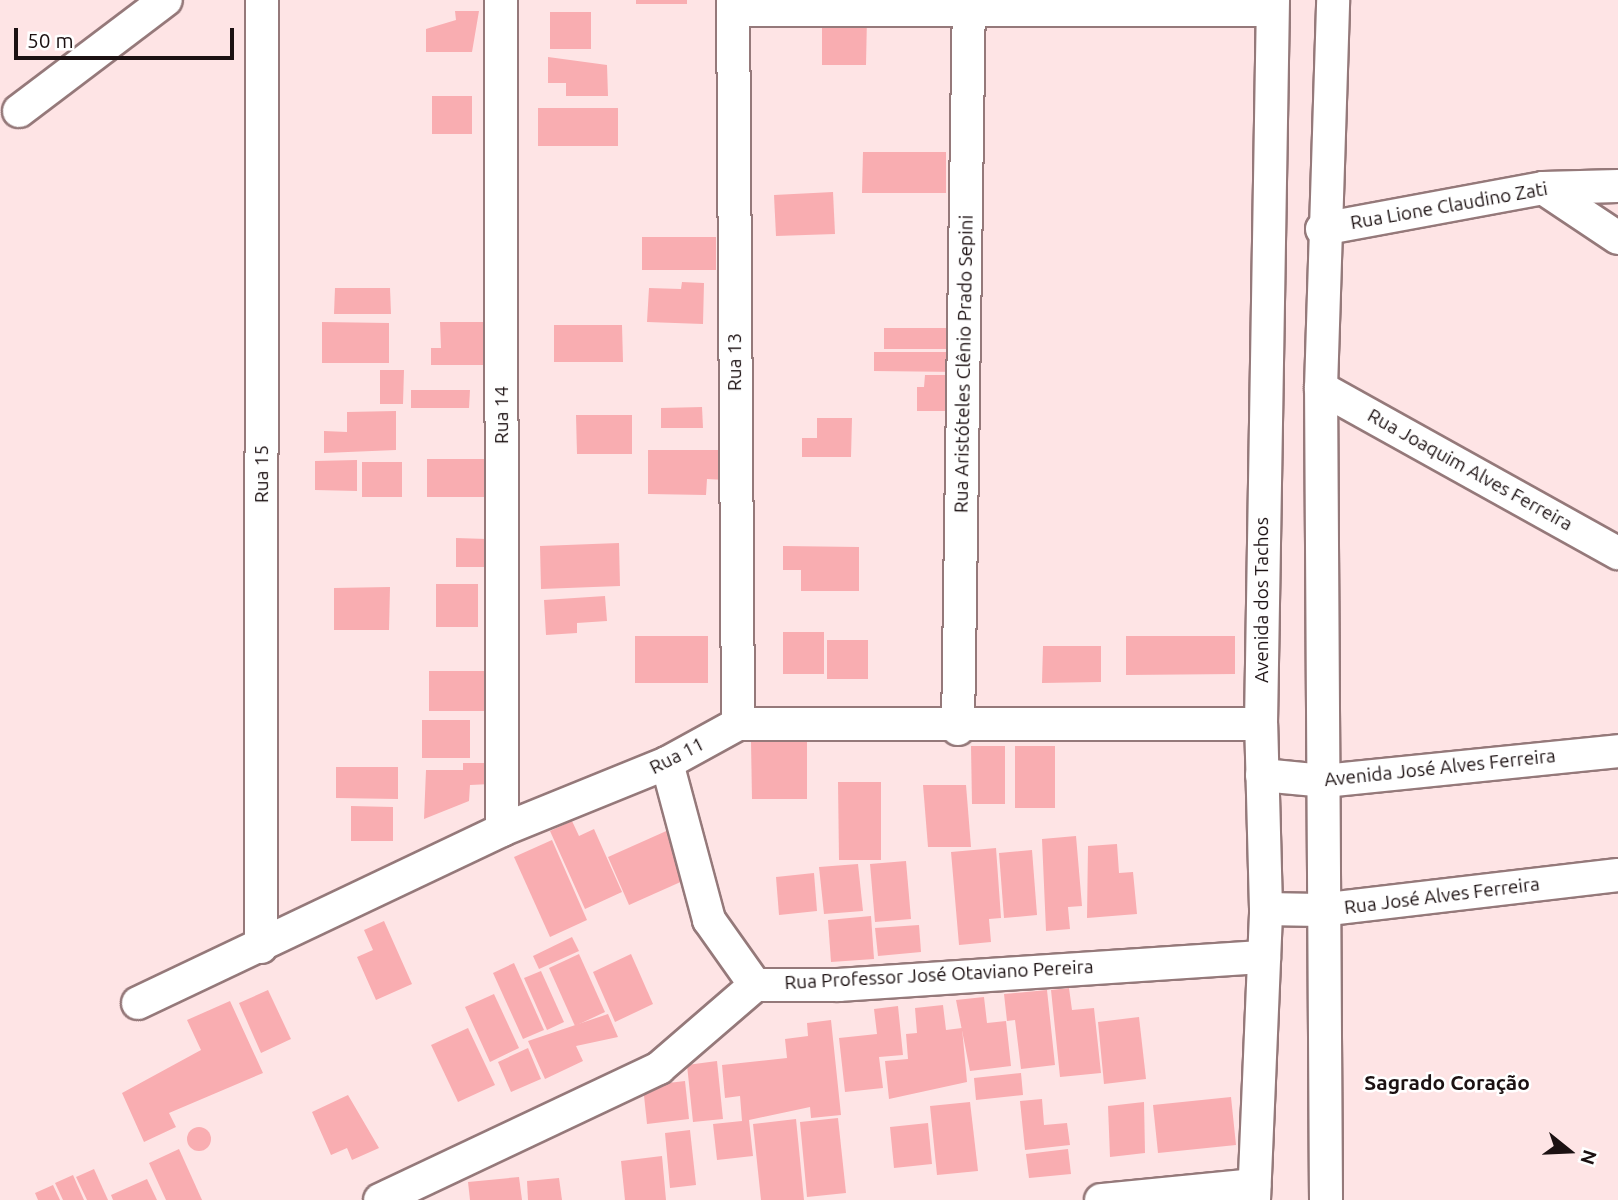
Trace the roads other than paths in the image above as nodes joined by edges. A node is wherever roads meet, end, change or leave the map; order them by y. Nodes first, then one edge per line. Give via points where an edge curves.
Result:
1 (166, 0) edge
2 (262, 0) edge
3 (501, 0) edge
4 (1333, 0) edge
5 (969, 4) edge
6 (733, 5) edge
7 (1272, 5) edge
8 (19, 111) dead end
9 (1618, 186) edge
10 (1543, 188) junction
11 (1322, 229) junction
12 (1618, 239) edge
13 (1321, 388) junction
14 (1618, 553) edge
15 (738, 724) junction
16 (1261, 724) junction
17 (958, 729) junction
18 (1618, 751) edge
19 (667, 764) junction
20 (1262, 775) junction
21 (1324, 781) junction
22 (502, 830) junction
23 (1618, 875) edge
24 (1266, 909) junction
25 (1320, 910) junction
26 (261, 947) junction
27 (1264, 957) junction
28 (755, 985) junction
29 (138, 1003) dead end
30 (1254, 1193) edge
31 (380, 1200) edge
32 (1101, 1200) edge
33 (1326, 1200) edge

1 - 8 street
2 - 26 street, Rua 15
3 - 22 street, Rua 14
4 - 11 street
5 - 6 street
5 - 7 street
5 - 17 street, Rua Aristóteles Clênio Prado Sepini
6 - 15 street, Rua 13
7 - 16 street, Avenida dos Tachos
9 - 10 street, Rua Lione Claudino Zati
10 - 11 street, Rua Lione Claudino Zati
10 - 12 street
11 - 13 street
13 - 14 street, Rua Joaquim Alves Ferreira
13 - 21 street
15 - 17 street
15 - 19 street, Rua 11
16 - 17 street
16 - 20 street, Avenida dos Tachos
18 - 21 street, Avenida José Alves Ferreira
19 - 22 street, Rua 11
19 - 28 street via 709,920
20 - 21 street, Avenida José Alves Ferreira
20 - 24 street, Avenida dos Tachos
21 - 25 street
22 - 26 street, Rua 11
23 - 25 street, Rua José Alves Ferreira
24 - 25 street, Rua José Alves Ferreira
24 - 27 street, Avenida dos Tachos
25 - 33 street
26 - 29 street, Rua 11
27 - 28 street, Rua Professor José Otaviano Pereira via 839,985
27 - 30 street, Avenida dos Tachos
28 - 31 street via 659,1068
30 - 32 street

